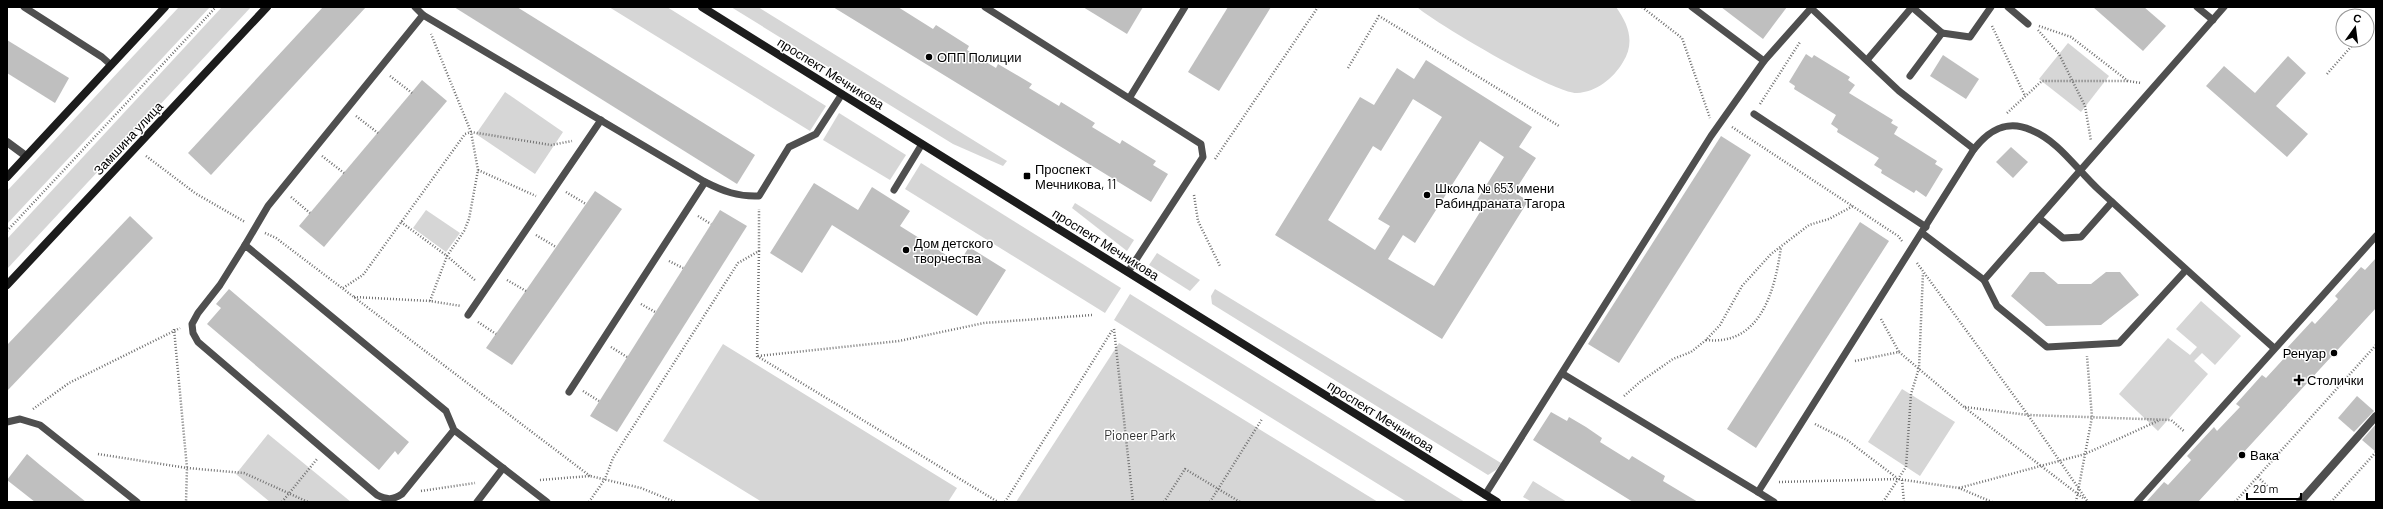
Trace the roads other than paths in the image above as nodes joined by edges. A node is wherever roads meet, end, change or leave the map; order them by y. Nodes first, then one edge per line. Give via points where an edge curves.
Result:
1 (24, 7) edge
2 (166, 7) edge
3 (266, 7) edge
4 (415, 7) edge
5 (702, 7) edge
6 (985, 7) edge
7 (1185, 7) edge
8 (1692, 7) edge
9 (1811, 7) edge
10 (1912, 7) edge
11 (1991, 7) edge
12 (2008, 7) edge
13 (2198, 7) edge
14 (2224, 7) edge
15 (423, 15) junction
16 (2213, 20) junction
17 (2030, 24) road end
18 (1942, 33) junction
19 (1867, 60) junction
20 (1764, 61) junction
21 (111, 65) junction
22 (1910, 76) dead end
23 (842, 94) junction
24 (1130, 97) junction
25 (1754, 114) road end
26 (601, 120) junction
27 (7, 142) edge
28 (922, 144) junction
29 (1974, 149) junction
30 (26, 156) junction
31 (2081, 171) junction
32 (7, 177) edge
33 (705, 182) junction
34 (894, 190) dead end
35 (2112, 202) junction
36 (2039, 218) junction
37 (1924, 230) junction
38 (2376, 236) edge
39 (245, 245) junction
40 (2186, 270) junction
41 (1128, 272) junction
42 (1984, 280) junction
43 (7, 285) edge
44 (468, 315) road end
45 (2274, 348) junction
46 (1563, 374) junction
47 (570, 392) dead end
48 (2376, 416) edge
49 (7, 422) edge
50 (454, 430) junction
51 (503, 468) junction
52 (1758, 492) junction
53 (1485, 495) junction
54 (137, 502) edge
55 (477, 502) edge
56 (547, 502) edge
57 (1497, 502) edge
58 (1774, 502) edge
59 (2137, 502) edge
60 (2300, 502) edge

1 - 21 lane
2 - 21 street
3 - 43 street, Замшина улица
4 - 15 lane
5 - 23 street, проспект Мечникова
6 - 24 lane
7 - 24 lane
8 - 20 lane
9 - 19 lane
9 - 20 lane
10 - 18 lane
10 - 19 lane
11 - 18 lane via 1970,37
12 - 17 lane
13 - 16 lane
14 - 16 lane
15 - 26 lane
15 - 39 lane via 282,190
16 - 31 lane
18 - 22 lane
19 - 29 lane via 1899,91
20 - 46 lane via 1714,131 1587,331
21 - 30 street
23 - 28 street, проспект Мечникова
23 - 33 lane via 816,134 789,147 759,196 743,197
24 - 41 lane via 1201,144 1203,157
25 - 37 lane
26 - 33 lane
26 - 44 lane
27 - 30 street
28 - 34 lane
28 - 41 street, проспект Мечникова
29 - 31 lane via 1985,136 1997,128 2012,125 2030,129 2050,140
29 - 37 lane
30 - 32 street
31 - 35 lane
31 - 36 lane
33 - 47 lane
35 - 36 lane via 2080,237 2063,238
35 - 40 lane
36 - 42 lane
37 - 42 lane
37 - 52 lane via 1836,365
38 - 45 lane
39 - 50 lane via 446,411
39 - 50 lane via 220,286 192,324 198,342 377,495 385,499 395,499 402,494
40 - 42 lane via 2119,343 2047,347 1997,306
40 - 45 lane
41 - 53 street, проспект Мечникова
45 - 59 lane
46 - 52 lane
46 - 53 lane
48 - 60 street
49 - 54 lane via 20,419 40,425
50 - 51 lane
51 - 55 lane
51 - 56 lane
52 - 58 lane
53 - 57 street, проспект Мечникова

